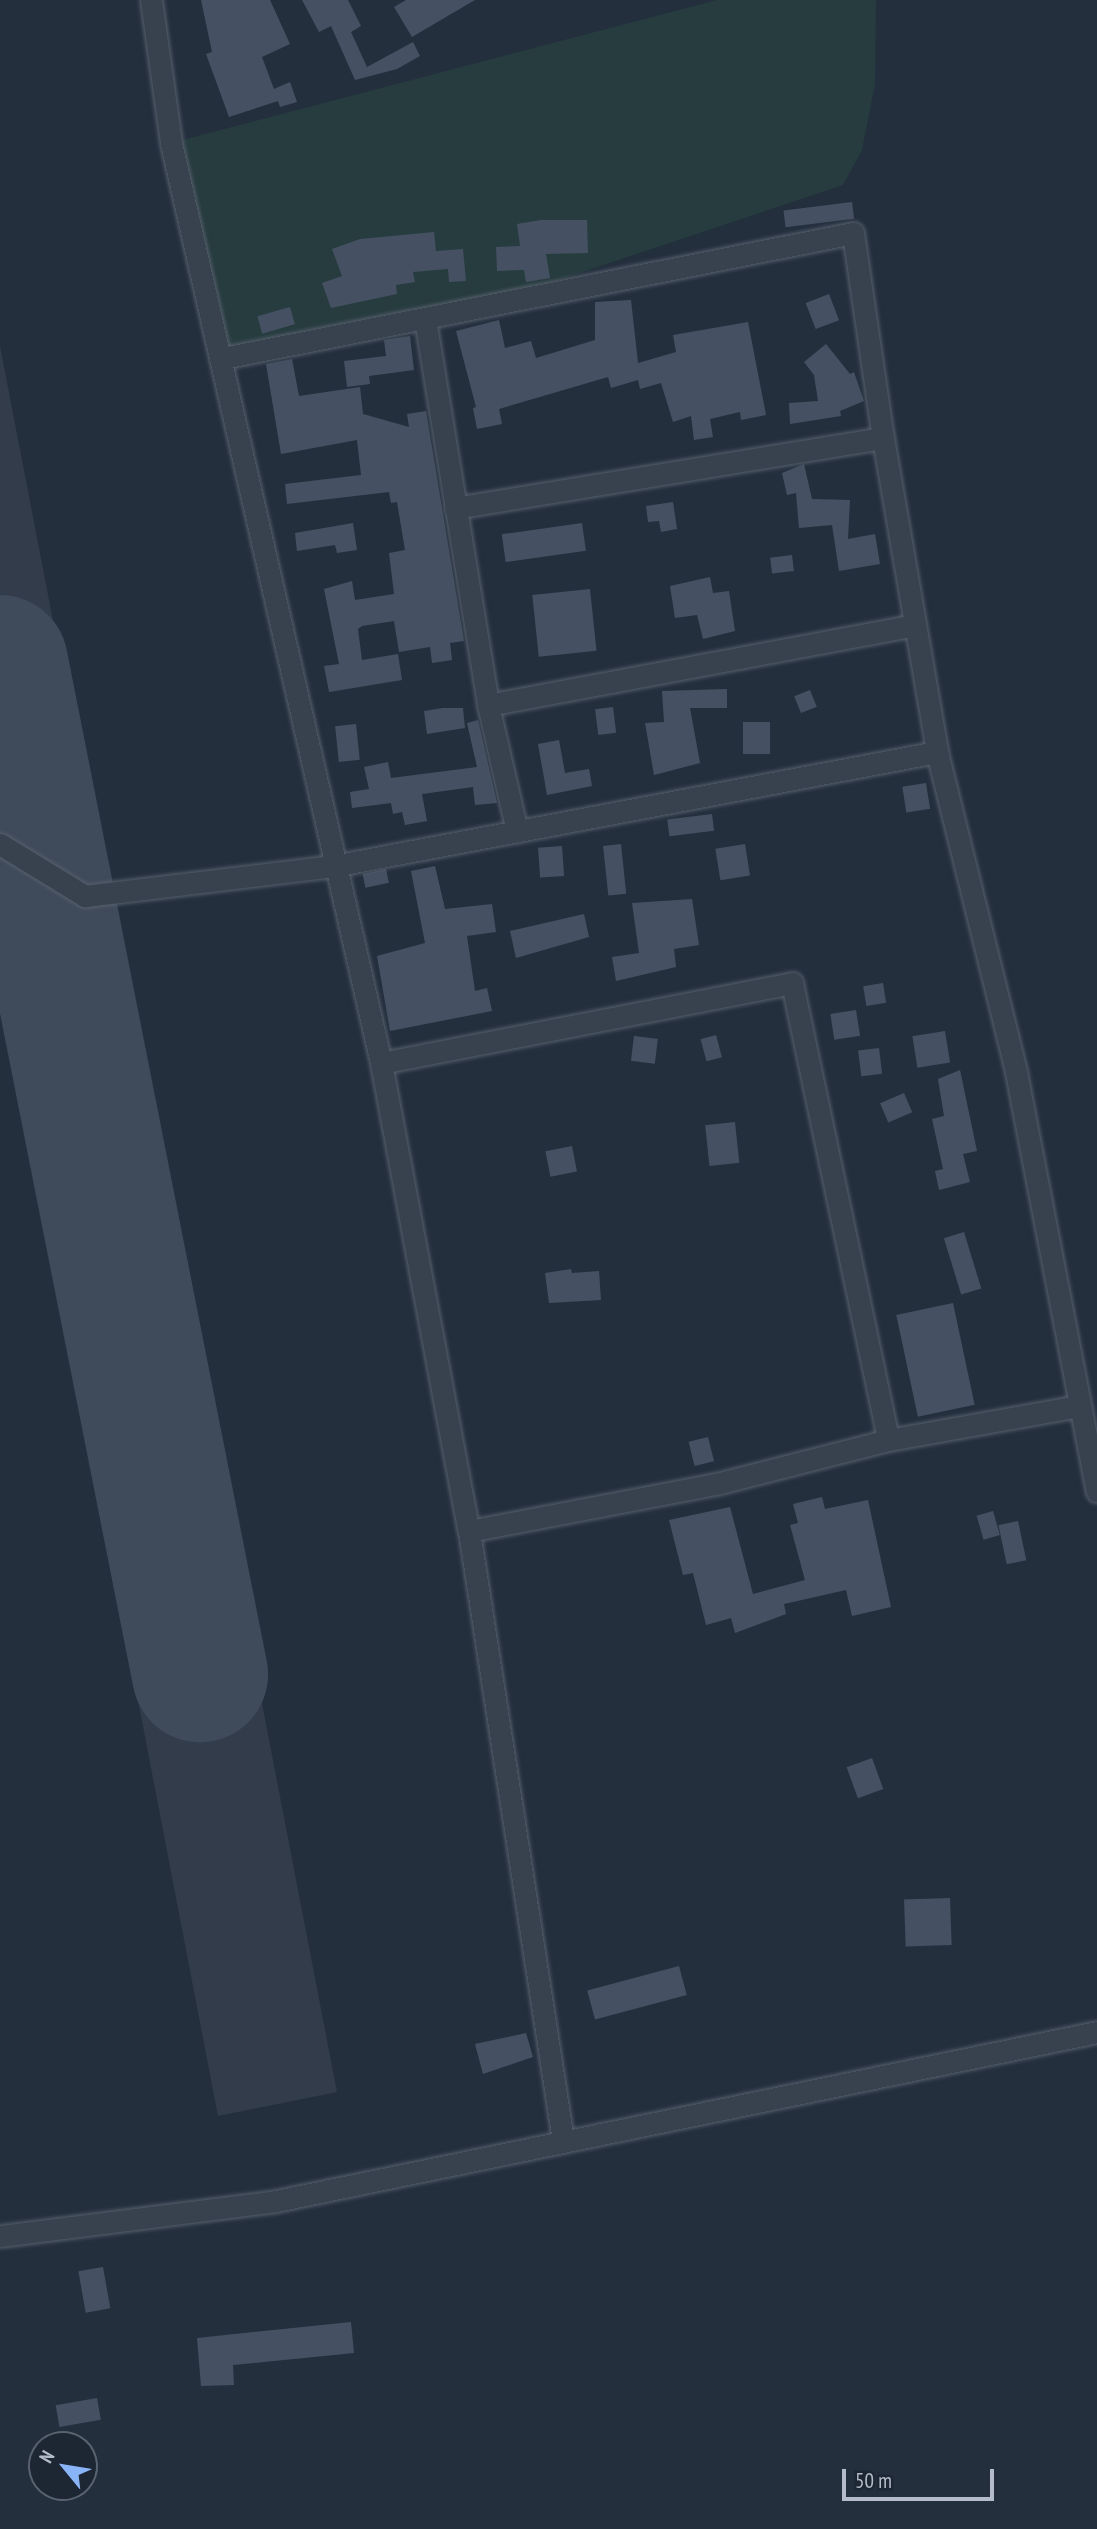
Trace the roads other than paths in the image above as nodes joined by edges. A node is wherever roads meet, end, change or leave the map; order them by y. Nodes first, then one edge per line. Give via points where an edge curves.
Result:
1 (151, 0) edge
2 (425, 319) junction
3 (223, 358) junction
4 (883, 438) junction
5 (455, 508) junction
6 (914, 625) junction
7 (488, 705) junction
8 (937, 752) junction
9 (517, 832) junction
10 (0, 844) edge
11 (333, 866) junction
12 (381, 1063) junction
13 (1079, 1406) junction
14 (888, 1440) junction
15 (1097, 1491) edge
16 (469, 1531) junction
17 (1097, 2032) edge
18 (563, 2140) junction
19 (0, 2236) edge

1 - 3 street via 171,143
2 - 3 street
2 - 4 street via 853,233
2 - 5 street
3 - 11 street
4 - 5 street
4 - 6 street
5 - 7 street
6 - 7 street
6 - 8 street
7 - 9 street
8 - 9 street
8 - 13 street via 1016,1073
9 - 11 street
10 - 11 street via 85,896
11 - 12 street
12 - 14 street via 792,983
12 - 16 street
13 - 14 street
13 - 15 street
14 - 16 street via 716,1484
16 - 18 street
17 - 18 street
18 - 19 street via 276,2201

